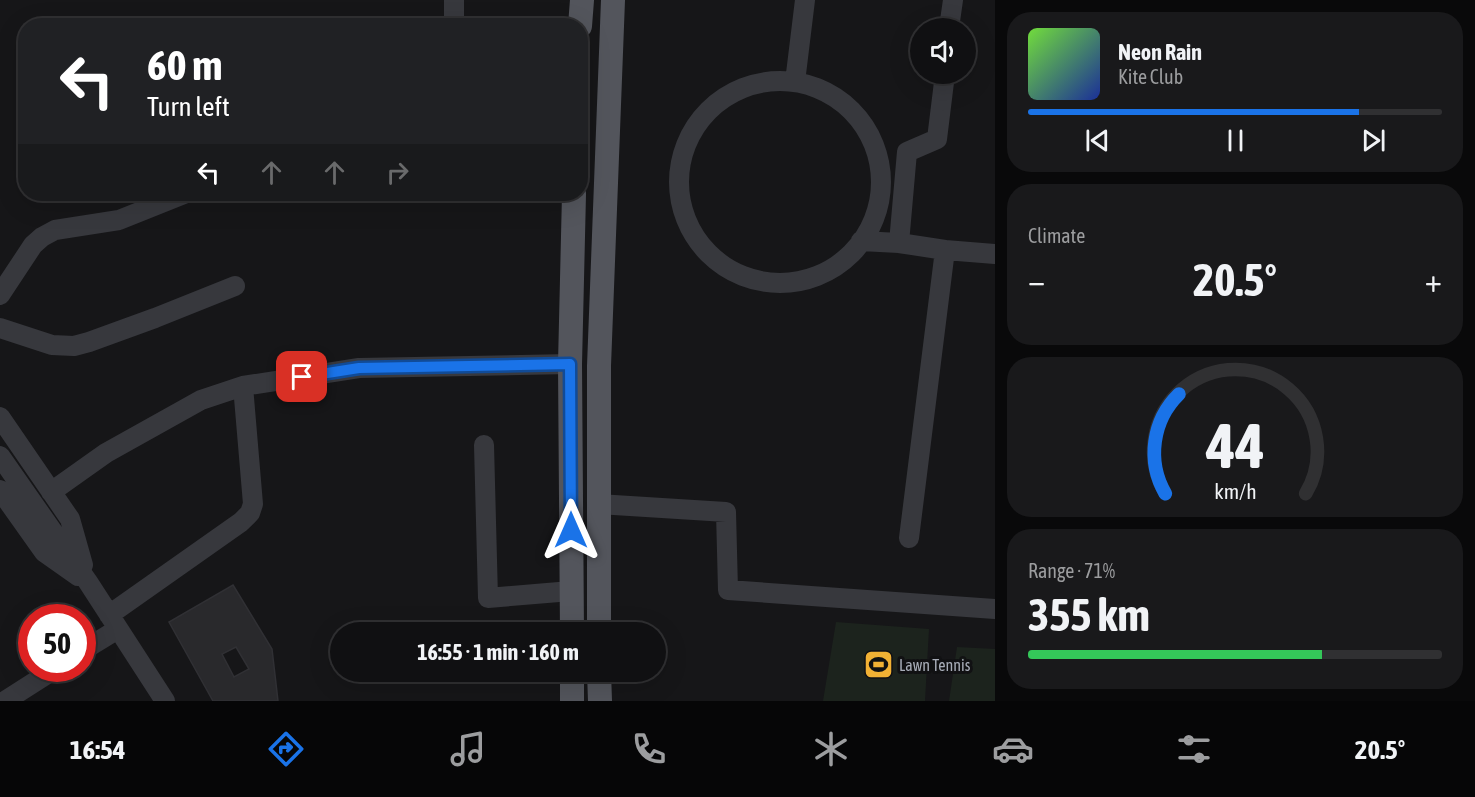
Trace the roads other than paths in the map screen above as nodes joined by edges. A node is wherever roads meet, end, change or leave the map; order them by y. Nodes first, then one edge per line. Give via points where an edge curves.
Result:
1 (454, 0) edge
2 (582, 0) edge
3 (613, 0) edge
4 (804, 0) edge
5 (953, 0) edge
6 (454, 18) edge
7 (581, 18) edge
8 (951, 18) edge
9 (795, 82) junction
10 (944, 84) edge
11 (166, 201) edge
12 (574, 201) edge
13 (861, 241) junction
14 (899, 243) junction
15 (945, 250) junction
16 (995, 254) edge
17 (235, 286) dead end
18 (0, 296) edge
19 (0, 328) edge
20 (570, 364) junction
21 (243, 386) junction
22 (0, 417) edge
23 (484, 445) dead end
24 (0, 456) edge
25 (0, 490) edge
26 (51, 492) junction
27 (598, 504) junction
28 (909, 538) dead end
29 (88, 582) junction
30 (572, 591) junction
31 (995, 609) edge
32 (113, 622) junction
33 (572, 622) edge
34 (599, 622) edge
35 (96, 638) edge
36 (35, 682) edge
37 (572, 682) edge
38 (599, 682) edge
39 (5, 701) edge
40 (165, 701) edge
41 (572, 701) edge
42 (600, 701) edge

1 - 6 street
2 - 7 main road
3 - 27 main road via 599,366
4 - 9 street
5 - 8 street
9 - 13 street via 826,90 858,114 878,149 879,187
9 - 13 street via 747,86 712,106 688,138 678,177 683,217 704,251 736,275 775,285 815,280 849,260
10 - 14 street via 937,140 907,152
11 - 18 street via 119,220 56,230 42,237
12 - 20 main road
13 - 14 street
14 - 15 street
15 - 16 street
15 - 28 street
17 - 19 street via 74,346 51,345
20 - 21 street via 359,368
20 - 30 main road
21 - 26 street via 201,400 106,453
21 - 32 street via 253,504 250,513
22 - 26 street
23 - 30 street via 488,598
24 - 29 street
25 - 29 street via 44,552
26 - 29 street via 70,519
27 - 31 street via 726,512 728,590
27 - 34 main road
29 - 32 street
30 - 33 main road
32 - 35 street
32 - 40 street
36 - 39 street
37 - 41 main road
38 - 42 main road

